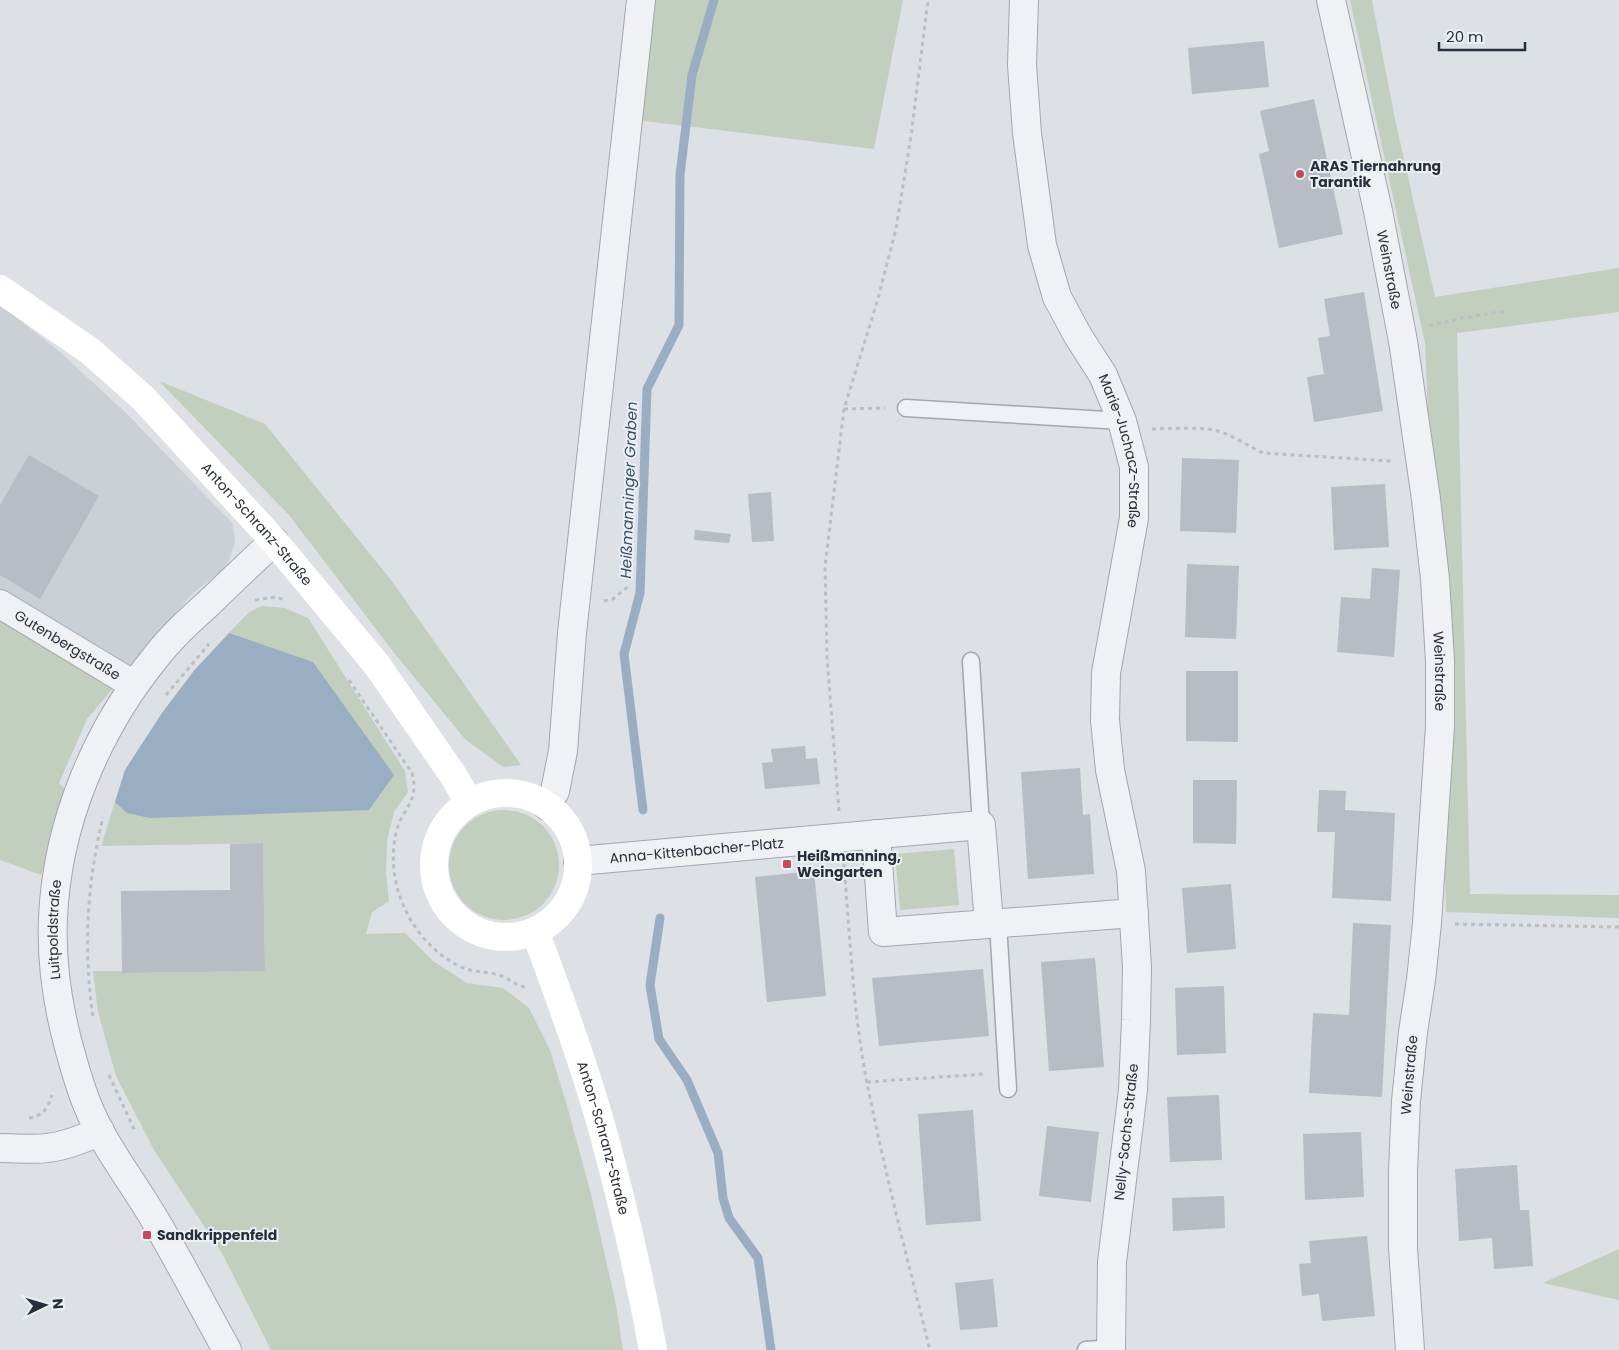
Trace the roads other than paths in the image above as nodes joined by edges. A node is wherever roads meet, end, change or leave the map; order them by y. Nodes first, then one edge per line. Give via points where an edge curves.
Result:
1 (641, 0) edge
2 (1024, 0) edge
3 (1331, 0) edge
4 (0, 289) edge
5 (906, 408) road end
6 (1123, 425) junction
7 (274, 541) junction
8 (0, 604) edge
9 (971, 661) dead end
10 (134, 685) junction
11 (469, 802) junction
12 (547, 806) junction
13 (981, 824) junction
14 (876, 834) junction
15 (578, 861) junction
16 (1134, 913) junction
17 (993, 923) junction
18 (535, 931) junction
19 (1008, 1089) dead end
20 (100, 1131) junction
21 (0, 1148) edge
22 (1103, 1349) edge
23 (227, 1350) edge
24 (653, 1350) edge
25 (1410, 1350) edge

1 - 12 street via 572,633 563,751 555,791
2 - 6 street, Marie-Juchacz-Straße via 1022,65 1042,246 1057,297 1103,375
3 - 25 street, Weinstraße via 1403,341 1434,579 1440,660 1440,726 1427,923 1406,1101 1403,1248
4 - 7 main road, Anton-Schranz-Straße via 90,351 143,398
5 - 6 lane
6 - 16 street, Marie-Juchacz-Straße via 1134,467 1134,518 1106,673 1105,720 1110,770 1131,871
7 - 10 street, Luitpoldstraße via 180,630
7 - 11 main road, Anton-Schranz-Straße via 377,664
8 - 10 street, Gutenbergstraße
9 - 13 lane
10 - 20 street, Luitpoldstraße via 94,754 78,792 63,847 53,918 62,1023 75,1070
11 - 12 main road via 509,792
11 - 18 main road via 452,816 440,834 434,855 434,876 441,897 452,913 483,934 520,936
12 - 15 main road via 568,830
13 - 14 street, Anna-Kittenbacher-Platz
13 - 17 street
14 - 15 street, Anna-Kittenbacher-Platz
14 - 17 street via 883,932
15 - 18 main road via 572,894 552,920
16 - 17 street
16 - 22 street, Nelly-Sachs-Straße via 1137,967 1133,1090
17 - 19 lane
18 - 24 main road, Anton-Schranz-Straße via 605,1138
20 - 21 street via 58,1146
20 - 23 street, Luitpoldstraße via 156,1221

